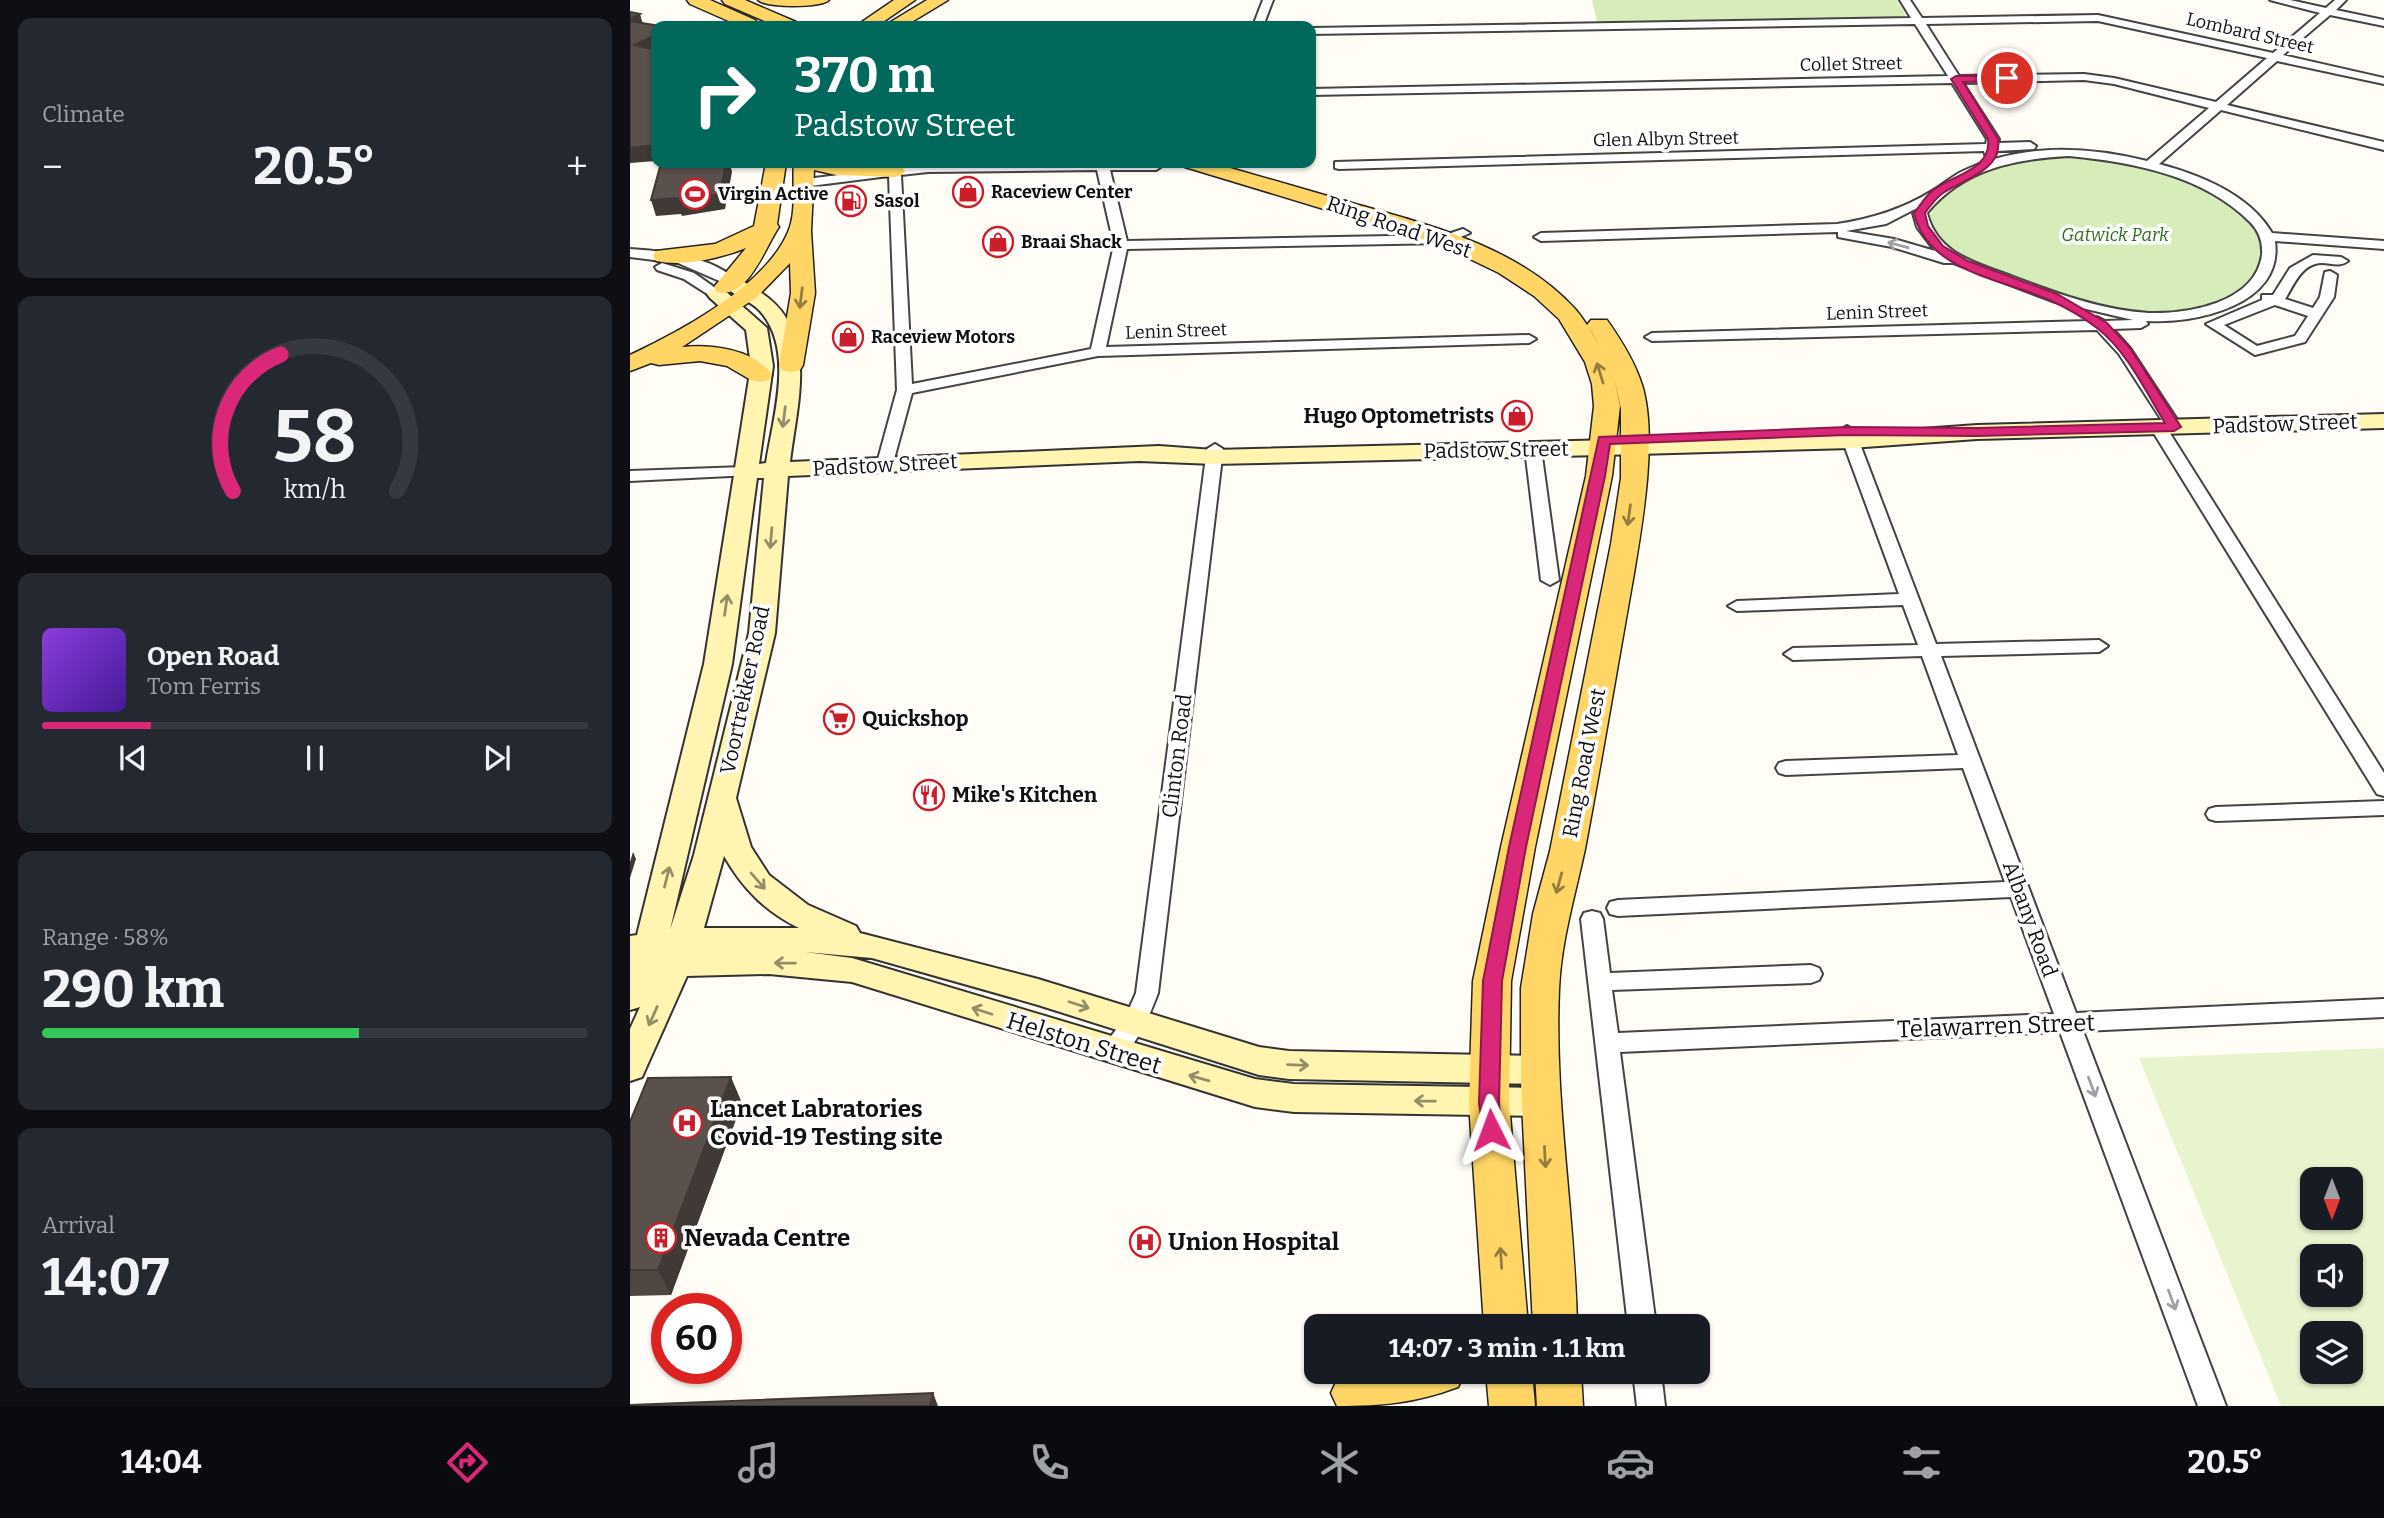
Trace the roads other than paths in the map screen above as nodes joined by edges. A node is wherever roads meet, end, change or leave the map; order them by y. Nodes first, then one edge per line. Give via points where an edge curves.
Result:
1 (696, 0) edge
2 (731, 0) edge
3 (767, 0) edge
4 (820, 0) edge
5 (939, 0) edge
6 (1268, 0) edge
7 (1905, 0) edge
8 (2275, 0) edge
9 (2341, 0) edge
10 (913, 5) edge
11 (2329, 12) junction
12 (742, 21) edge
13 (779, 21) edge
14 (876, 21) edge
15 (898, 21) edge
16 (1260, 21) edge
17 (1919, 21) junction
18 (2384, 23) edge
19 (1316, 31) edge
20 (2277, 56) junction
21 (1956, 79) junction
22 (2384, 81) edge
23 (1316, 92) edge
24 (2219, 106) junction
25 (1994, 145) junction
26 (2384, 146) edge
27 (1930, 149) junction
28 (2068, 152) junction
29 (1339, 164) dead end
30 (1985, 165) junction
31 (2150, 165) junction
32 (775, 168) edge
33 (832, 168) edge
34 (935, 168) edge
35 (1103, 168) edge
36 (1209, 168) edge
37 (1247, 168) edge
38 (895, 171) junction
39 (803, 173) edge
40 (1969, 174) junction
41 (1937, 192) junction
42 (1382, 218) junction
43 (768, 227) junction
44 (1813, 230) junction
45 (800, 231) junction
46 (1455, 236) junction
47 (1541, 237) dead end
48 (2269, 237) junction
49 (1362, 240) junction
50 (1121, 245) junction
51 (2384, 245) edge
52 (630, 253) edge
53 (664, 256) junction
54 (2341, 261) dead end
55 (630, 262) edge
56 (1964, 264) junction
57 (2330, 275) dead end
58 (2247, 292) junction
59 (732, 293) junction
60 (2048, 295) junction
61 (2275, 300) junction
62 (2212, 309) junction
63 (2316, 314) junction
64 (2154, 324) junction
65 (2102, 326) junction
66 (2040, 327) junction
67 (1652, 337) dead end
68 (1529, 339) dead end
69 (630, 347) edge
70 (2125, 351) junction
71 (1098, 352) junction
72 (630, 365) edge
73 (791, 365) junction
74 (760, 375) junction
75 (905, 390) junction
76 (2384, 421) edge
77 (2166, 427) junction
78 (1849, 436) junction
79 (1619, 444) junction
80 (1533, 449) junction
81 (1215, 453) junction
82 (885, 463) junction
83 (777, 470) junction
84 (744, 472) junction
85 (630, 476) edge
86 (1550, 580) dead end
87 (1910, 599) junction
88 (1737, 606) dead end
89 (2099, 646) dead end
90 (1930, 652) junction
91 (1793, 654) dead end
92 (1971, 761) junction
93 (1786, 768) dead end
94 (2384, 789) edge
95 (721, 797) junction
96 (2384, 808) edge
97 (2216, 814) dead end
98 (2019, 889) junction
99 (1618, 908) dead end
100 (1592, 919) dead end
101 (872, 946) junction
102 (649, 962) edge
103 (1811, 974) dead end
104 (1600, 982) junction
105 (2384, 1008) edge
106 (1135, 1023) junction
107 (2068, 1023) junction
108 (1608, 1042) junction
109 (1111, 1052) junction
110 (630, 1068) edge
111 (1490, 1086) junction
112 (1541, 1086) junction
113 (1500, 1314) edge
114 (1554, 1314) edge
115 (1641, 1314) edge
116 (1380, 1384) edge
117 (1510, 1384) edge
118 (1559, 1384) edge
119 (1648, 1384) edge
120 (1354, 1393) dead end
121 (1512, 1406) edge
122 (1560, 1406) edge
123 (1651, 1406) edge
124 (2212, 1406) edge

1 - 12 main road
2 - 13 main road
3 - 4 main road
5 - 10 main road
6 - 16 street
7 - 17 street
8 - 11 street
9 - 11 street
10 - 14 main road
10 - 15 main road
11 - 18 street
11 - 20 street
17 - 19 street, Lombard Street
17 - 20 street, Lombard Street via 2098,18
17 - 21 street
20 - 22 street, Lombard Street
20 - 24 street
21 - 23 street, Collet Street
21 - 24 street, Collet Street via 2101,78
21 - 25 street
24 - 26 street, Collet Street
24 - 31 street
25 - 27 street, Glen Albyn Street
25 - 28 street, Glen Albyn Street
25 - 30 street
27 - 29 street, Glen Albyn Street
27 - 40 street via 1959,158
28 - 30 street via 2025,155
28 - 31 street
30 - 40 street
31 - 48 street via 2227,197
32 - 43 main road
33 - 38 main road
34 - 38 street
35 - 50 street
36 - 42 main road, Ring Road West
37 - 46 main road, Ring Road West via 1388,207
38 - 39 street
38 - 75 street
39 - 45 main road
40 - 41 street
41 - 44 street via 1881,221
41 - 56 street via 1920,213 1923,226 1939,248
42 - 46 main road, Ring Road West
42 - 49 street via 1388,226 1384,233
43 - 53 main road via 725,250
43 - 59 main road
44 - 47 street
56 -> 44 street via 1894,243
45 - 59 main road via 777,264
45 -> 73 main road via 803,293
46 - 49 street
79 -> 46 main road, Ring Road West via 1601,373 1568,315 1542,291
46 - 79 main road, Ring Road West via 1512,254 1552,280 1595,320 1630,386
48 - 51 street
48 - 58 street via 2270,261
49 - 50 street
50 - 71 street
52 - 53 street
53 - 59 street via 704,266
54 - 61 street via 2313,259 2295,271
55 - 59 street via 674,270
56 - 60 street
57 - 63 street via 2327,297
58 - 61 street
58 - 62 street
59 - 69 main road
59 - 72 main road via 695,331
59 - 73 street, Voortrekker Road via 766,305 783,328
59 - 74 street, Voortrekker Road via 756,328
60 - 62 street via 2152,317
60 - 65 street
60 - 66 street via 2052,311
61 - 63 street
61 - 63 street via 2213,324 2255,351 2300,339
62 - 64 street
64 - 65 street, Lenin Street
64 - 70 street via 2126,333
65 - 66 street, Lenin Street
65 - 70 street
66 - 67 street, Lenin Street
68 - 71 street, Lenin Street
70 - 77 street
71 - 75 street, Lenin Street
72 - 74 main road via 710,353 739,360
73 -> 83 street, Voortrekker Road
74 - 84 street, Voortrekker Road
75 - 82 street
76 - 77 street, Padstow Street
77 - 78 street, Padstow Street
77 - 94 street
78 - 79 street, Padstow Street
78 - 87 street, Albany Road
79 - 80 street, Padstow Street
79 - 81 street, Padstow Street
79 - 111 main road, Ring Road West via 1518,847 1493,981
79 -> 112 main road, Ring Road West via 1634,478 1540,988
80 - 81 street, Padstow Street
80 - 86 street
81 - 82 street, Padstow Street
81 - 106 street, Clinton Road via 1152,965
82 - 83 street, Padstow Street
83 - 84 street, Padstow Street
83 -> 95 street, Voortrekker Road via 762,633
84 - 85 street, Padstow Street
102 -> 84 street, Voortrekker Road via 718,664
87 - 88 street
87 - 90 street, Albany Road
89 - 90 street
90 - 91 street
90 - 92 street, Albany Road
92 - 93 street
92 - 98 street, Albany Road
95 -> 101 street via 737,851 764,889 791,912
95 - 102 street, Voortrekker Road via 709,855
96 - 97 street
98 - 99 street
98 - 107 street, Albany Road
100 - 104 street
101 - 102 street, Helston Street via 810,940
101 -> 106 street, Helston Street
109 -> 102 street, Helston Street via 852,970 808,963
102 -> 110 street, Voortrekker Road
103 - 104 street
104 - 108 street
105 - 107 street, Telawarren Street
106 - 109 street, Clinton Road
106 -> 111 street, Helston Street via 1236,1055 1289,1065
107 - 108 street, Telawarren Street
107 -> 124 street, Albany Road
108 - 115 street
111 -> 109 street, Helston Street via 1294,1098 1255,1093
111 - 112 street, Helston Street
113 -> 111 main road, Ring Road West
112 -> 114 main road, Ring Road West
116 - 120 main road
117 - 121 main road
118 - 122 main road
119 - 123 street

